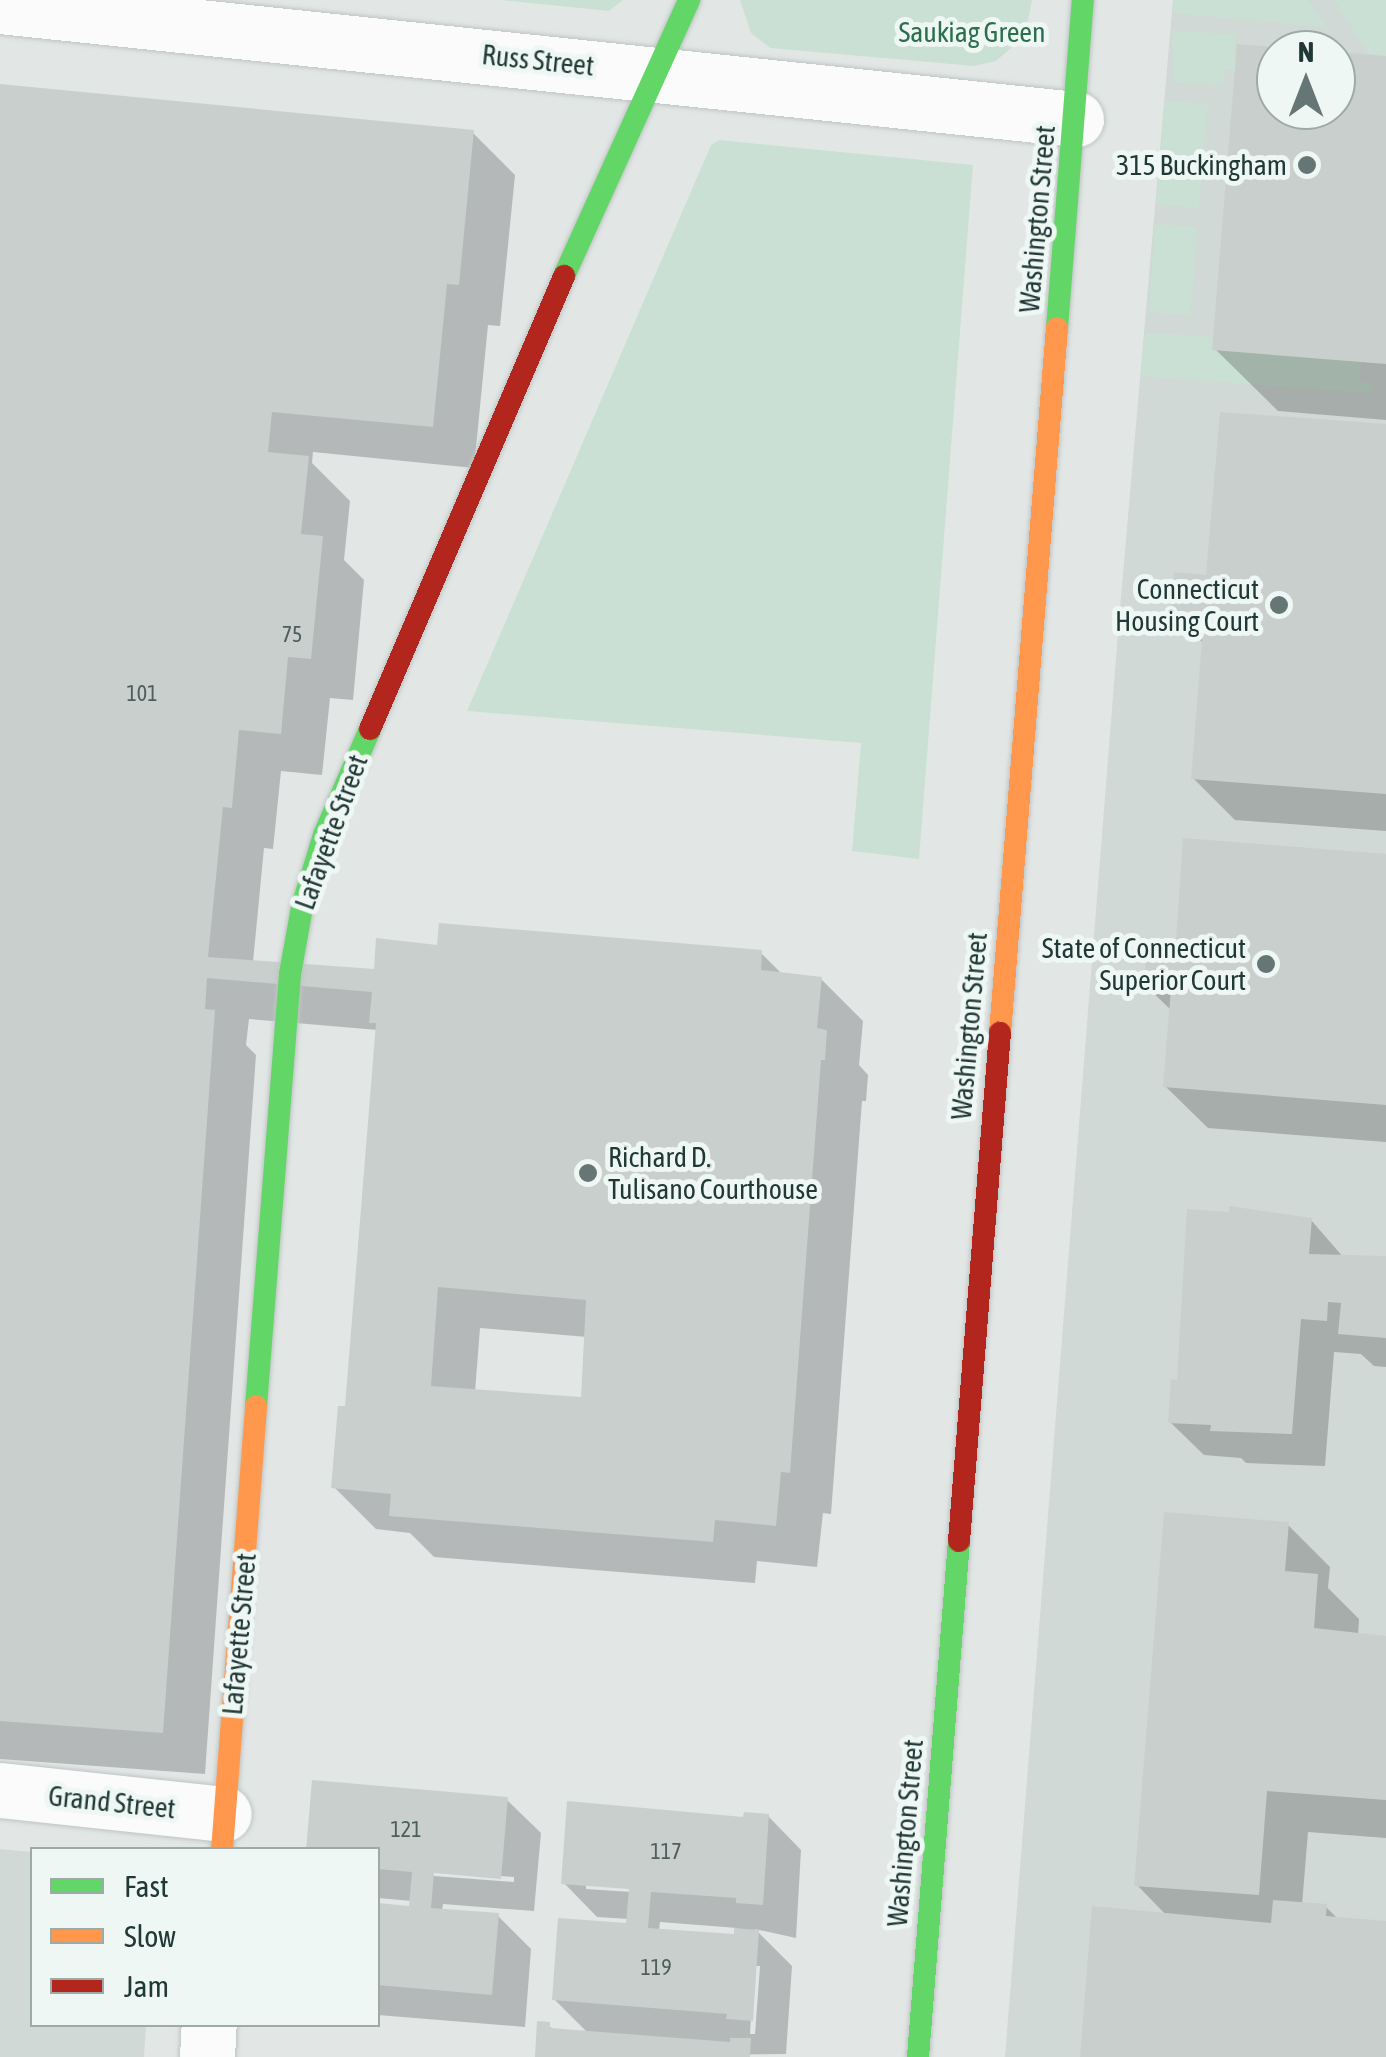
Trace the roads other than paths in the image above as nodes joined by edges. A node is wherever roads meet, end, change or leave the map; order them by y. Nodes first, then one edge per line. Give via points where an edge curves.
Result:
1 (689, 0) edge
2 (1083, 0) edge
3 (0, 6) edge
4 (658, 72) junction
5 (1076, 120) junction
6 (0, 1790) edge
7 (223, 1831) edge
8 (209, 2027) edge
9 (207, 2057) edge
10 (918, 2057) edge

1 - 4 main road, Lafayette Street
2 - 5 main road, Washington Street
3 - 4 street, Russ Street
4 - 5 street, Russ Street
4 - 7 main road, Lafayette Street via 524,364 324,835 302,907 290,974
5 - 10 main road, Washington Street
6 - 7 street, Grand Street
8 - 9 street

